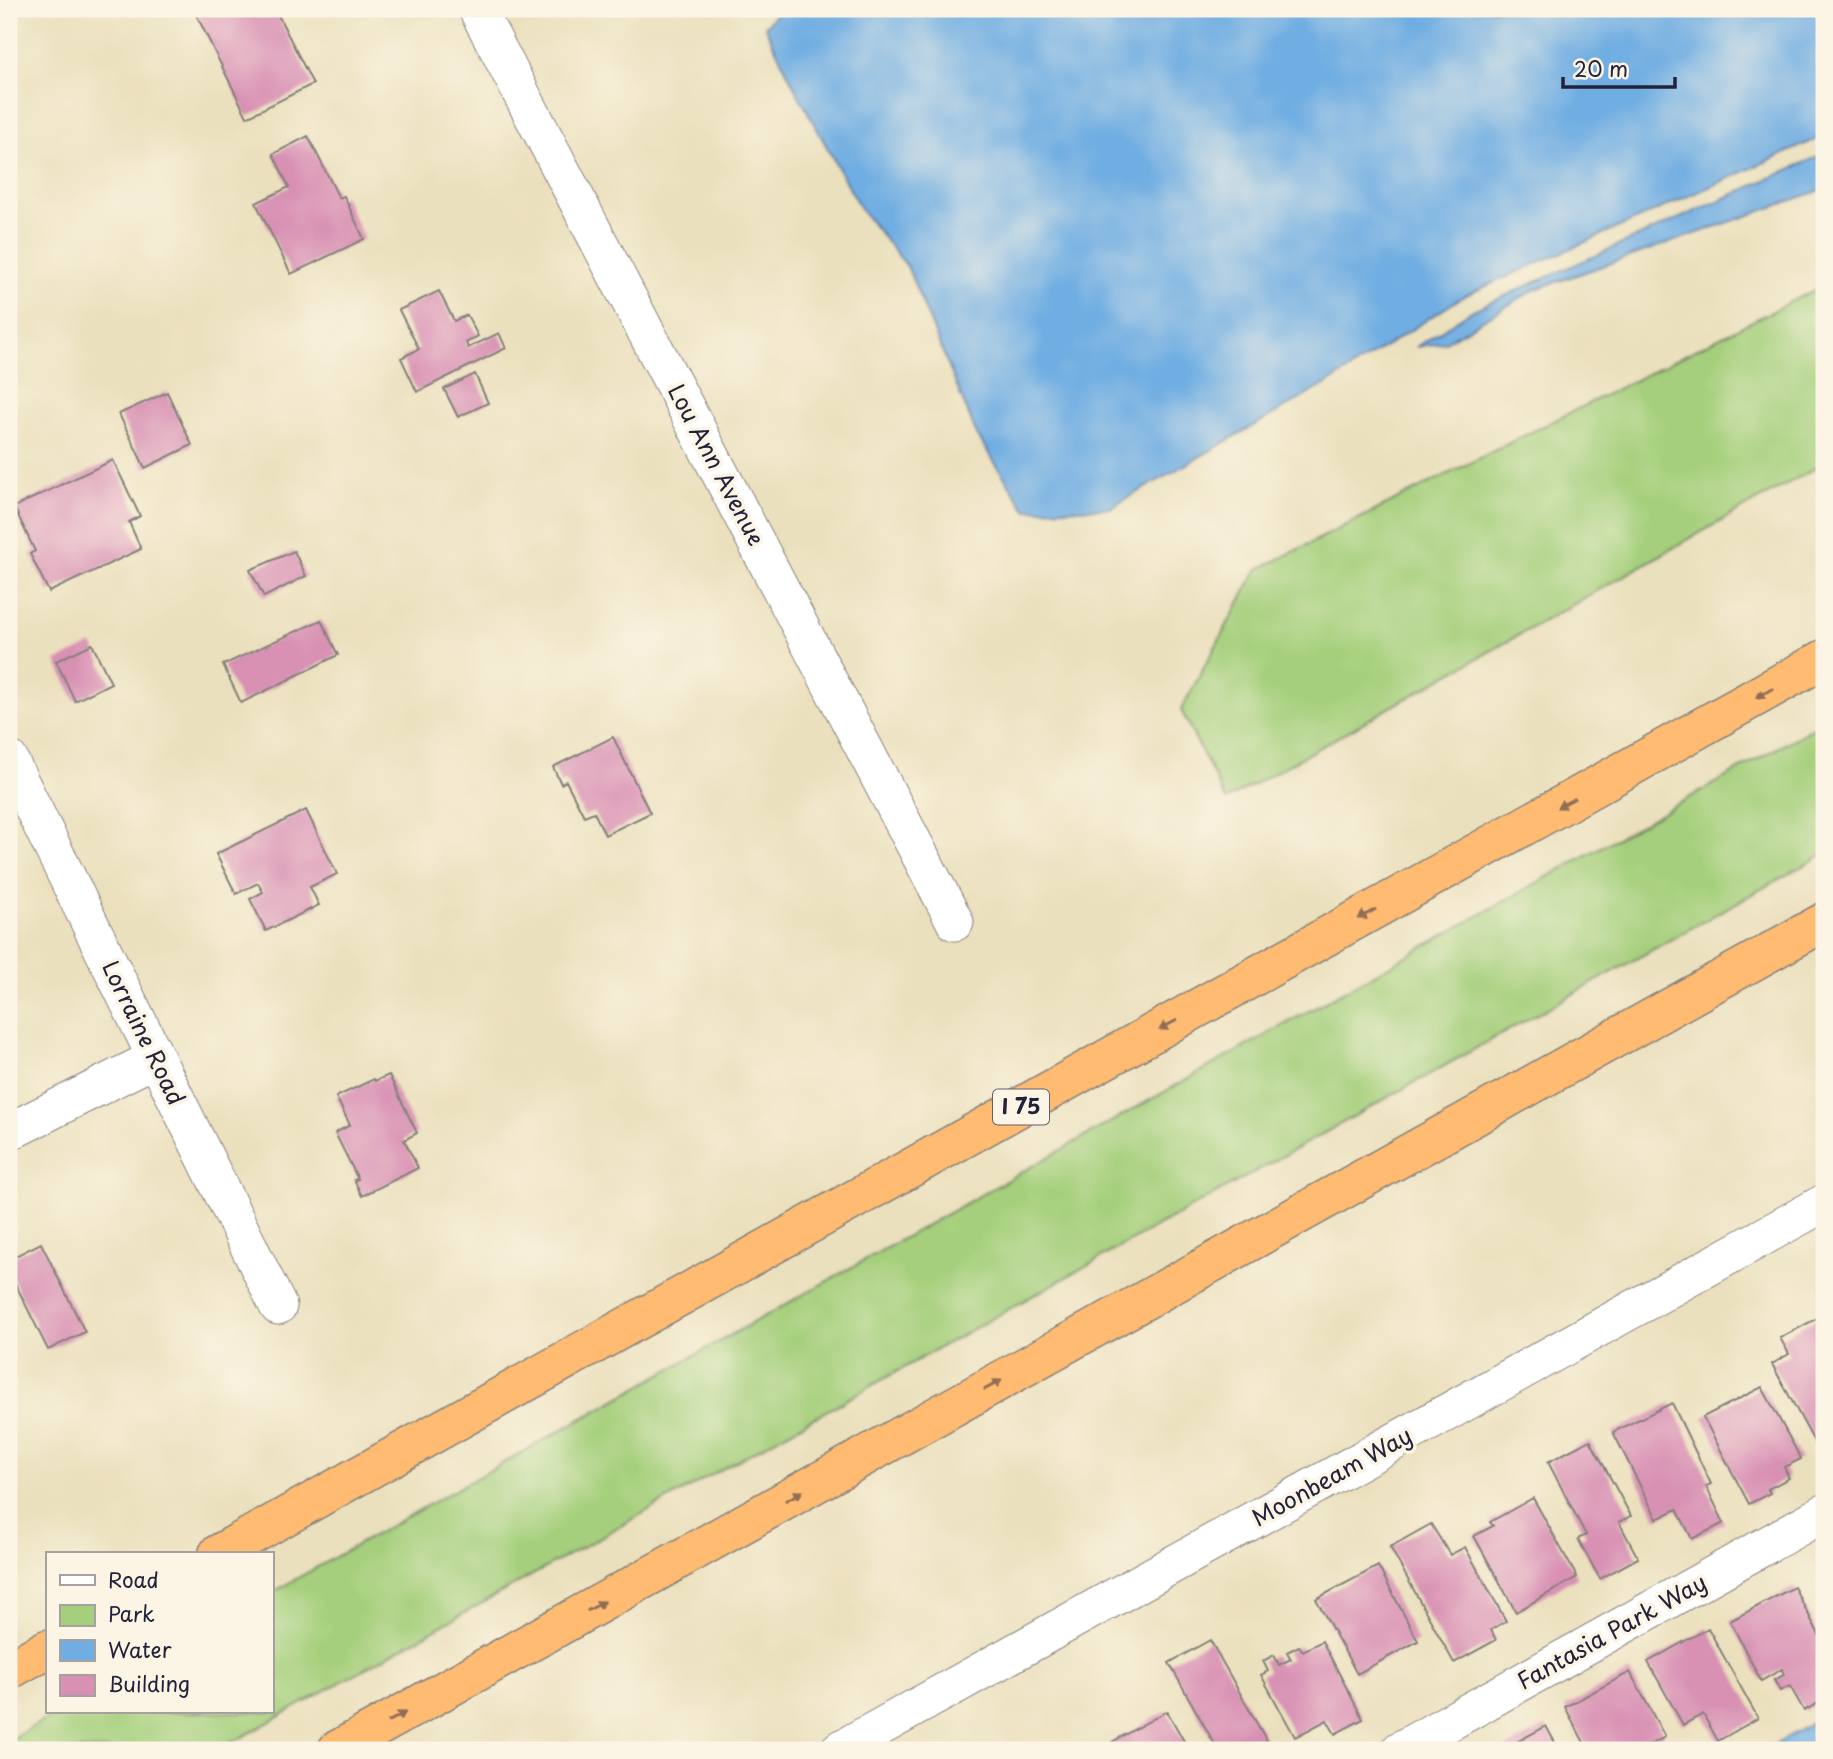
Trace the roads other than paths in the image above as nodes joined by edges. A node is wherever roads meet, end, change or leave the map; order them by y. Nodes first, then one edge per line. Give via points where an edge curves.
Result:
1 (477, 9) edge
2 (1824, 659) edge
3 (9, 759) edge
4 (955, 922) dead end
5 (1824, 922) edge
6 (156, 1058) junction
7 (9, 1132) edge
8 (1824, 1203) edge
9 (278, 1306) dead end
10 (1824, 1513) edge
11 (222, 1552) edge
12 (46, 1650) edge
13 (9, 1671) edge
14 (337, 1750) edge
15 (839, 1750) edge
16 (1400, 1750) edge

1 - 4 street, Lou Ann Avenue
2 -> 11 highway, I 75
3 - 6 street, Lorraine Road
14 -> 5 highway
6 - 7 street
6 - 9 street, Lorraine Road
8 - 15 street, Moonbeam Way
10 - 16 street, Fantasia Park Way
12 - 13 highway

